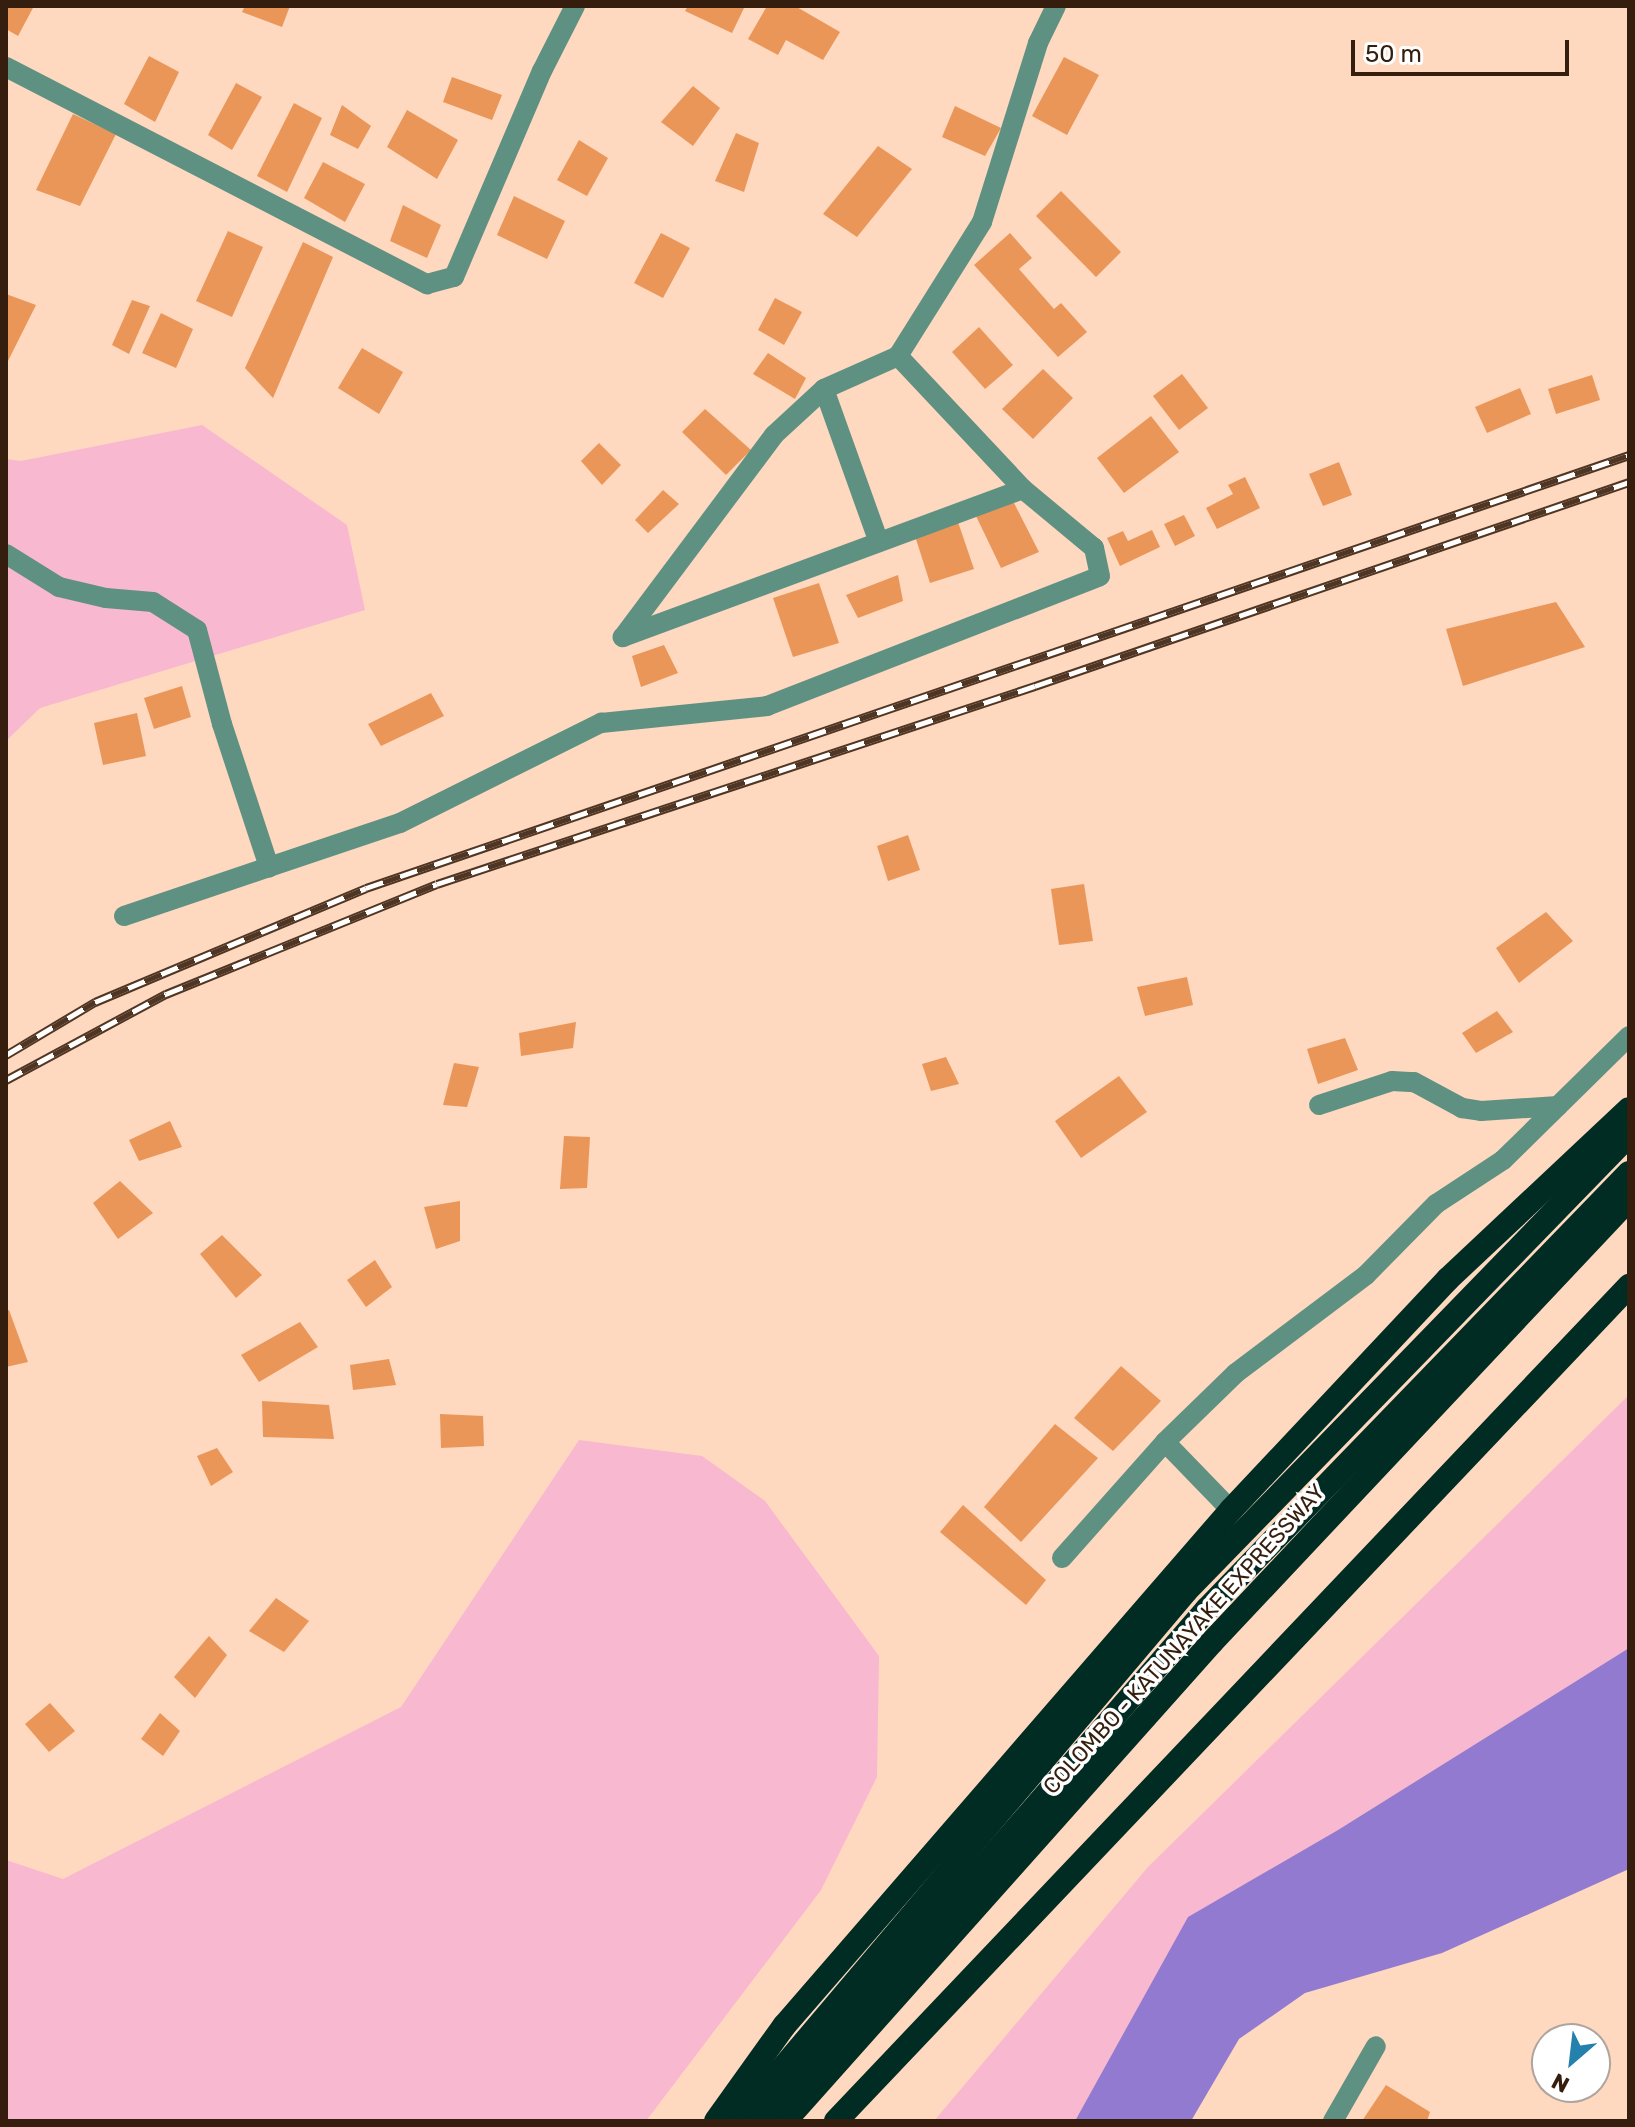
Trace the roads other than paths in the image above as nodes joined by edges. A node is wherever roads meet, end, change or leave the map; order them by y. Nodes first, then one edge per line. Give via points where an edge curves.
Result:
1 (575, 6) edge
2 (1056, 6) edge
3 (6, 67) edge
4 (898, 356) junction
5 (824, 389) junction
6 (1023, 489) junction
7 (878, 540) junction
8 (6, 554) edge
9 (269, 867) junction
10 (124, 916) dead end
11 (1629, 1036) edge
12 (1319, 1105) dead end
13 (1558, 1106) junction
14 (1629, 1109) edge
15 (1629, 1135) edge
16 (1629, 1173) edge
17 (1629, 1199) edge
18 (1629, 1286) edge
19 (1165, 1442) junction
20 (1231, 1510) junction
21 (1062, 1558) dead end
22 (1376, 2046) dead end
23 (716, 2121) edge
24 (738, 2121) edge
25 (763, 2121) edge
26 (785, 2121) edge
27 (836, 2121) edge
28 (1333, 2121) edge

1 - 3 street via 454,277 427,284
2 - 4 street via 1038,43 982,222
4 - 5 street
4 - 6 street
5 - 7 street
5 - 7 street via 774,435 623,637
6 - 7 street
6 - 9 street via 1094,548 1100,576 767,706 601,723 400,823
8 - 9 street via 59,587 153,602 197,630
9 - 10 street
11 - 13 street
12 - 13 street via 1392,1081 1414,1082 1462,1108 1481,1111
13 - 19 street via 1503,1160 1436,1204 1366,1275 1236,1373
14 - 20 highway via 1448,1279
15 - 24 highway via 1186,1591
16 - 25 highway via 1207,1609
17 - 26 highway, COLOMBO - KATUNAYAKE EXPRESSWAY via 1212,1642
18 - 27 highway
19 - 20 street
19 - 21 street
20 - 23 highway via 784,2026
22 - 28 street

